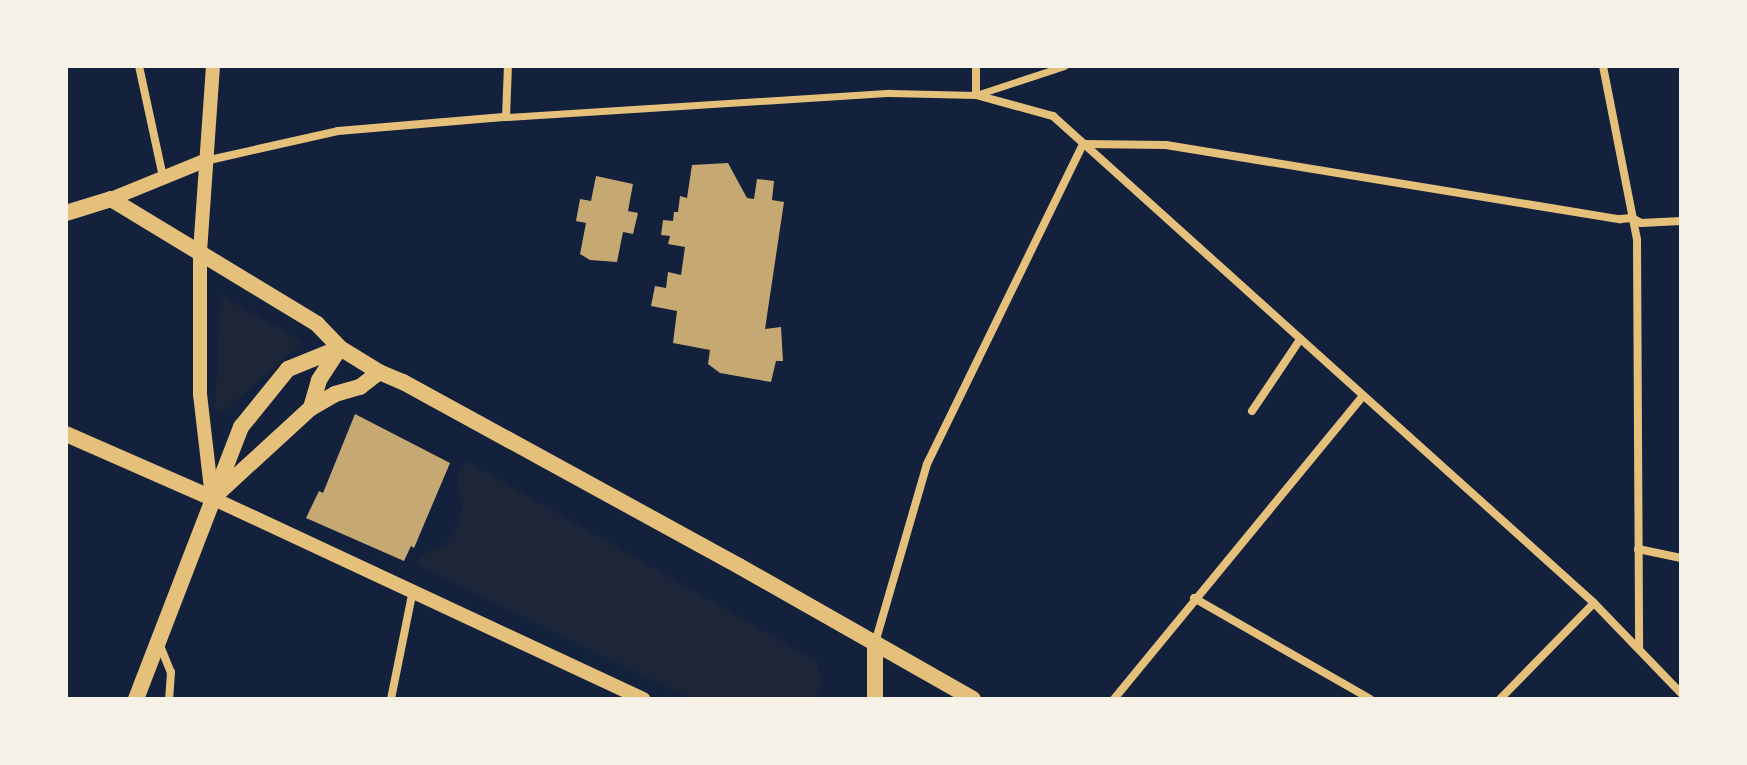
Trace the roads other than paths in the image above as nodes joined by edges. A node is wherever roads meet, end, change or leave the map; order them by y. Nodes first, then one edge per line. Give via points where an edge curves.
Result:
1 (139, 66) edge
2 (213, 66) edge
3 (508, 66) edge
4 (976, 66) edge
5 (1064, 66) edge
6 (1603, 66) edge
7 (976, 95) junction
8 (506, 117) junction
9 (1083, 144) junction
10 (204, 161) junction
11 (163, 177) junction
12 (111, 199) junction
13 (66, 213) edge
14 (1632, 218) junction
15 (1681, 221) edge
16 (200, 254) junction
17 (1299, 341) junction
18 (340, 348) junction
19 (386, 375) junction
20 (1362, 397) junction
21 (311, 408) junction
22 (1252, 411) dead end
23 (66, 434) edge
24 (212, 498) junction
25 (1638, 549) junction
26 (1681, 558) edge
27 (413, 588) junction
28 (1194, 598) junction
29 (1594, 603) junction
30 (158, 641) junction
31 (875, 643) junction
32 (1639, 650) junction
33 (1681, 693) edge
34 (136, 699) edge
35 (169, 699) edge
36 (391, 699) edge
37 (644, 699) edge
38 (875, 699) edge
39 (973, 699) edge
40 (1114, 699) edge
41 (1370, 699) edge
42 (1500, 699) edge

1 - 11 street
2 - 10 street
3 - 8 street
4 - 7 street
5 - 7 street
6 - 14 street
7 - 8 street via 890,93
7 - 9 street via 1053,116
8 - 10 street via 338,131
9 - 14 street via 1166,145
9 - 17 street
9 - 31 street via 927,464
10 - 11 street
10 - 16 street
11 - 12 street
12 - 13 main road
12 - 16 main road
14 - 15 street via 1641,223
14 - 25 street via 1637,240
16 - 18 main road via 317,324
16 - 24 street via 200,397
17 - 20 street
17 - 22 street
18 - 19 main road
18 - 21 main road via 319,380
18 - 24 main road via 288,369 271,387 241,427
19 - 21 main road
19 - 31 main road
20 - 28 street
20 - 29 street
21 - 24 main road
23 - 24 main road
24 - 27 street
24 - 30 main road
25 - 26 street
25 - 32 street
27 - 36 street
27 - 37 street
28 - 40 street
28 - 41 street
29 - 32 street
29 - 42 street
30 - 34 main road
30 - 35 street via 171,672
31 - 38 main road
31 - 39 main road
32 - 33 street

